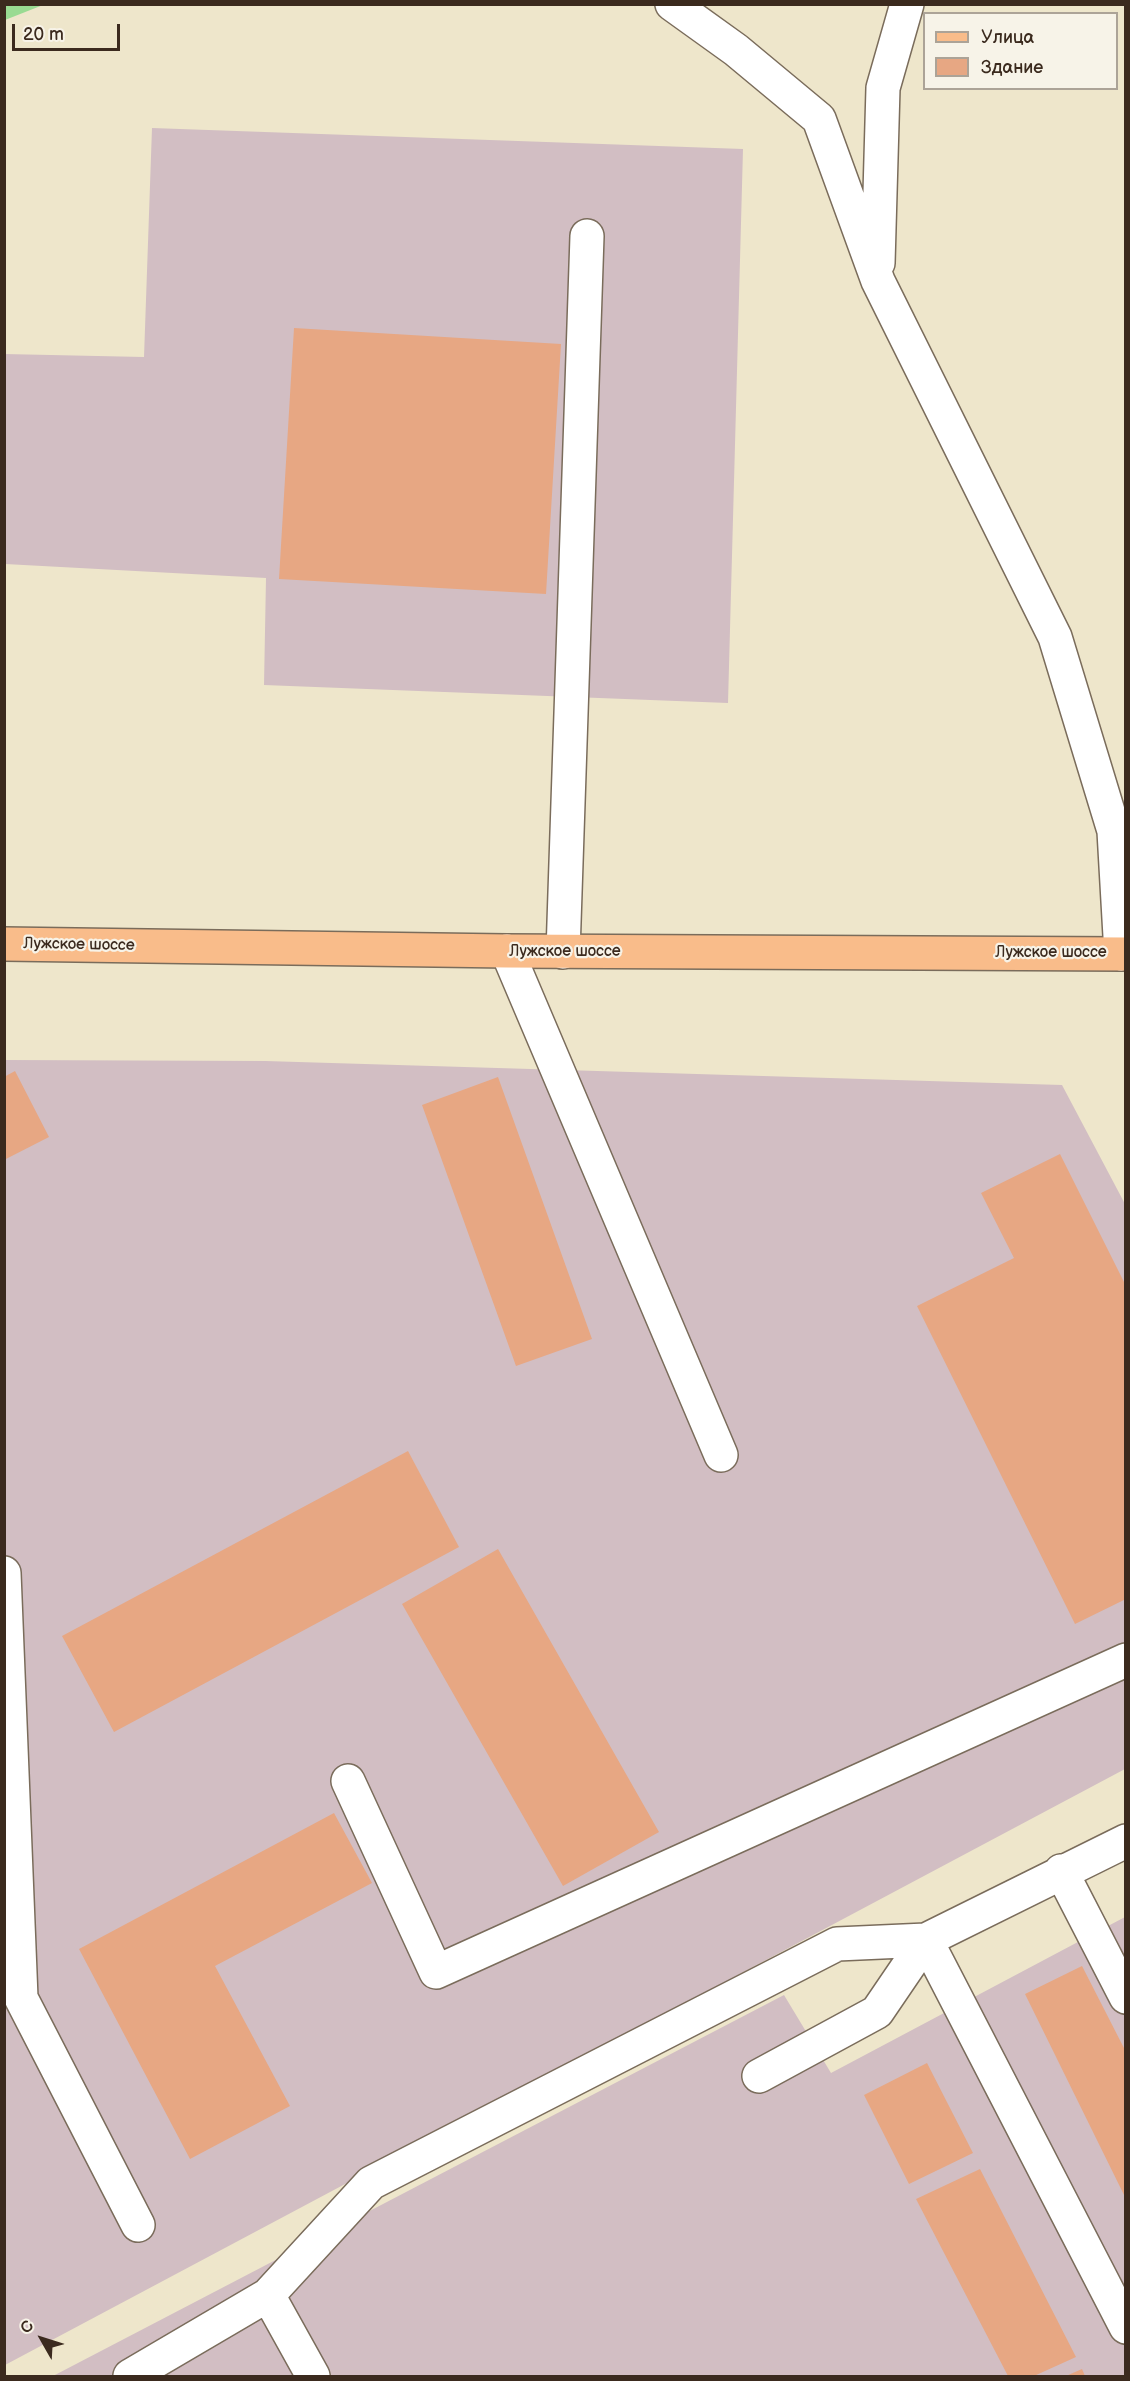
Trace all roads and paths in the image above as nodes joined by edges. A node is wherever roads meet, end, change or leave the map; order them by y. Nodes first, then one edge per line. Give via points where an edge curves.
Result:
1 (672, 4) edge
2 (907, 4) edge
3 (587, 236) dead end
4 (878, 281) junction
5 (4, 944) edge
6 (507, 951) junction
7 (562, 952) junction
8 (1124, 958) edge
9 (721, 1455) dead end
10 (4, 1573) edge
11 (1125, 1660) edge
12 (348, 1781) dead end
13 (1125, 1841) edge
14 (1061, 1871) junction
15 (926, 1940) junction
16 (1125, 1997) edge
17 (759, 2076) dead end
18 (138, 2225) dead end
19 (268, 2295) junction
20 (1125, 2327) edge
21 (130, 2376) edge
22 (313, 2376) edge

1 - 4 lane via 736,50 819,119
2 - 4 lane via 883,88
3 - 7 lane
4 - 8 lane via 1055,637 1114,831
5 - 6 main road, Лужское шоссе
6 - 7 main road, Лужское шоссе
6 - 9 lane
7 - 8 main road, Лужское шоссе
10 - 18 lane via 21,1998
11 - 12 lane via 436,1972
13 - 14 lane
14 - 15 lane
14 - 16 lane
15 - 17 lane via 877,2012
15 - 19 lane via 837,1944 372,2183
15 - 20 lane
19 - 21 lane
19 - 22 lane

